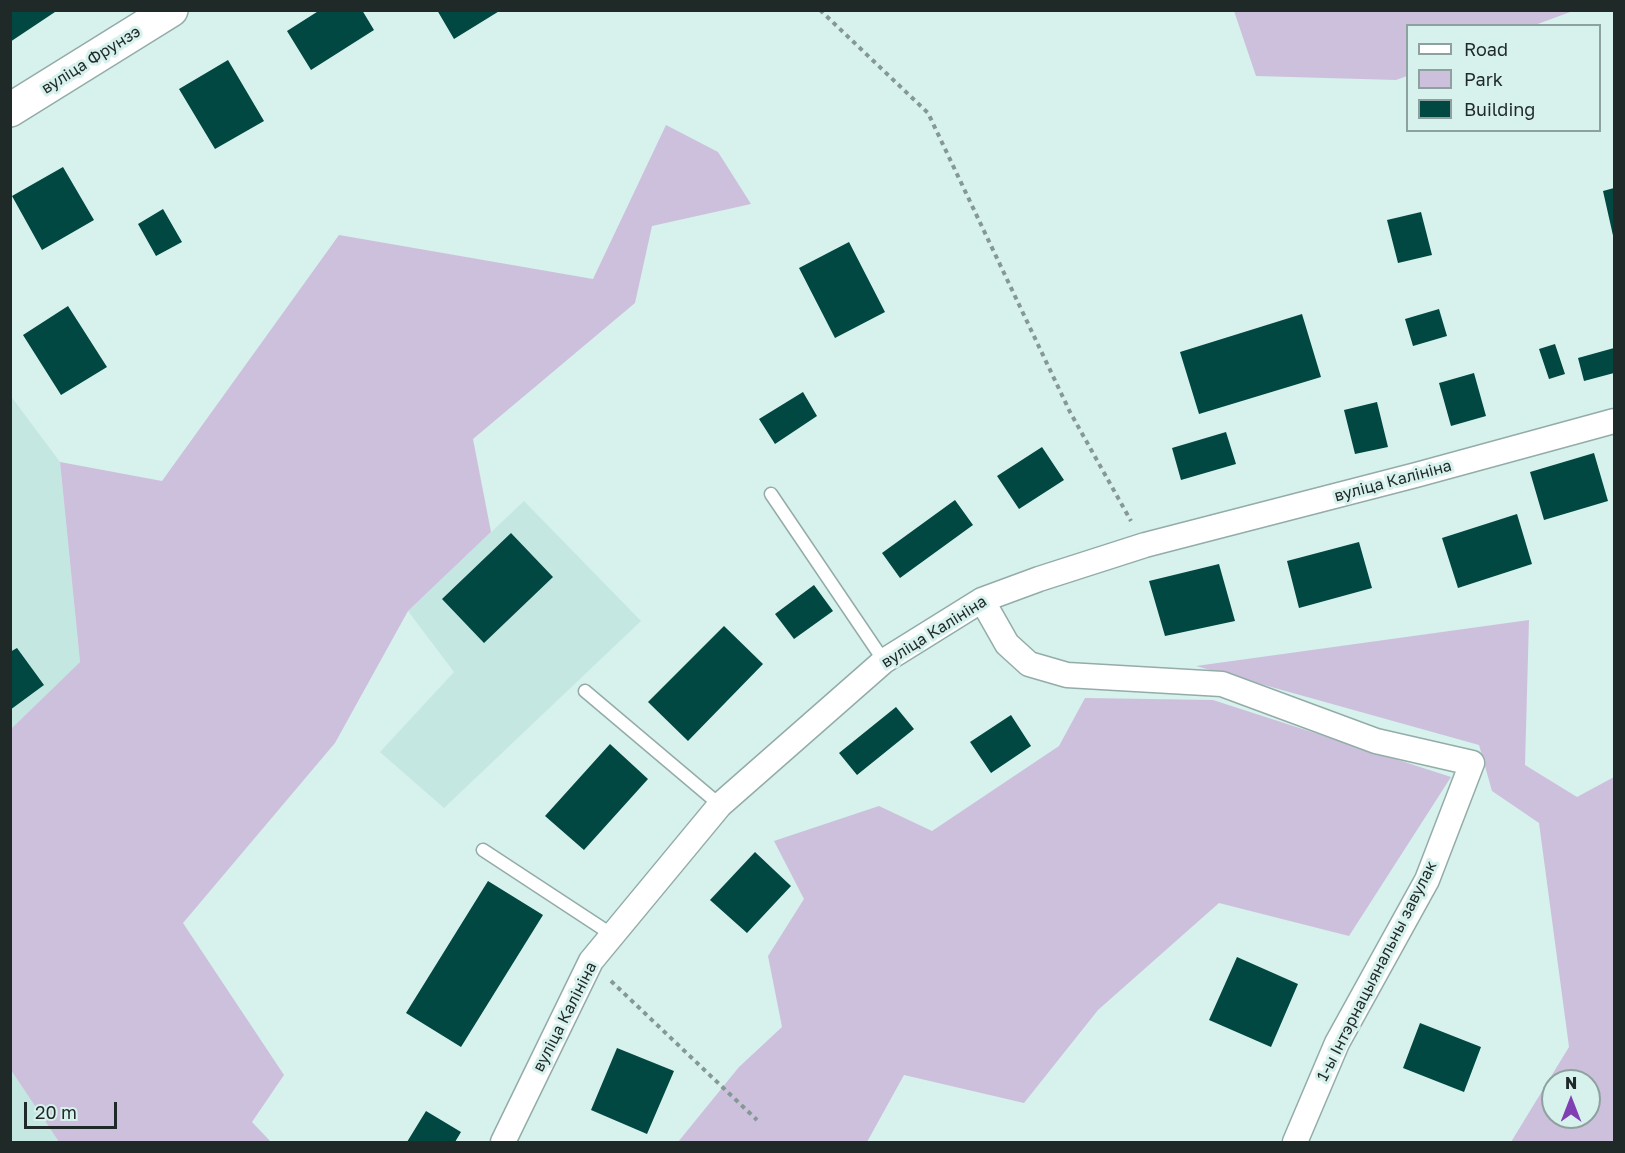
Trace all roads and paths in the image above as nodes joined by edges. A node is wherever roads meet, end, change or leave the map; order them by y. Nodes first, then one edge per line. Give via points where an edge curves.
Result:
1 (171, 10) edge
2 (820, 10) edge
3 (10, 110) edge
4 (1614, 421) edge
5 (771, 494) dead end
6 (1145, 545) junction
7 (982, 600) junction
8 (884, 661) junction
9 (585, 691) dead end
10 (720, 805) junction
11 (483, 850) dead end
12 (614, 936) junction
13 (591, 961) junction
14 (757, 1120) dead end
15 (503, 1143) edge
16 (1295, 1143) edge

1 - 3 street, вуліца Фрунзэ
2 - 6 path via 928,113 1070,412
4 - 6 street, вуліца Калініна
5 - 8 lane
6 - 7 street, вуліца Калініна
7 - 8 street, вуліца Калініна
7 - 16 street, 1-ы Інтэрнацыянальны завулак via 1007,644 1029,664 1067,675 1222,684 1376,741 1472,763 1427,880 1337,1043
8 - 10 street, вуліца Калініна
9 - 10 lane
10 - 12 street, вуліца Калініна
11 - 12 lane
12 - 13 street, вуліца Калініна
13 - 14 path
13 - 15 street, вуліца Калініна

